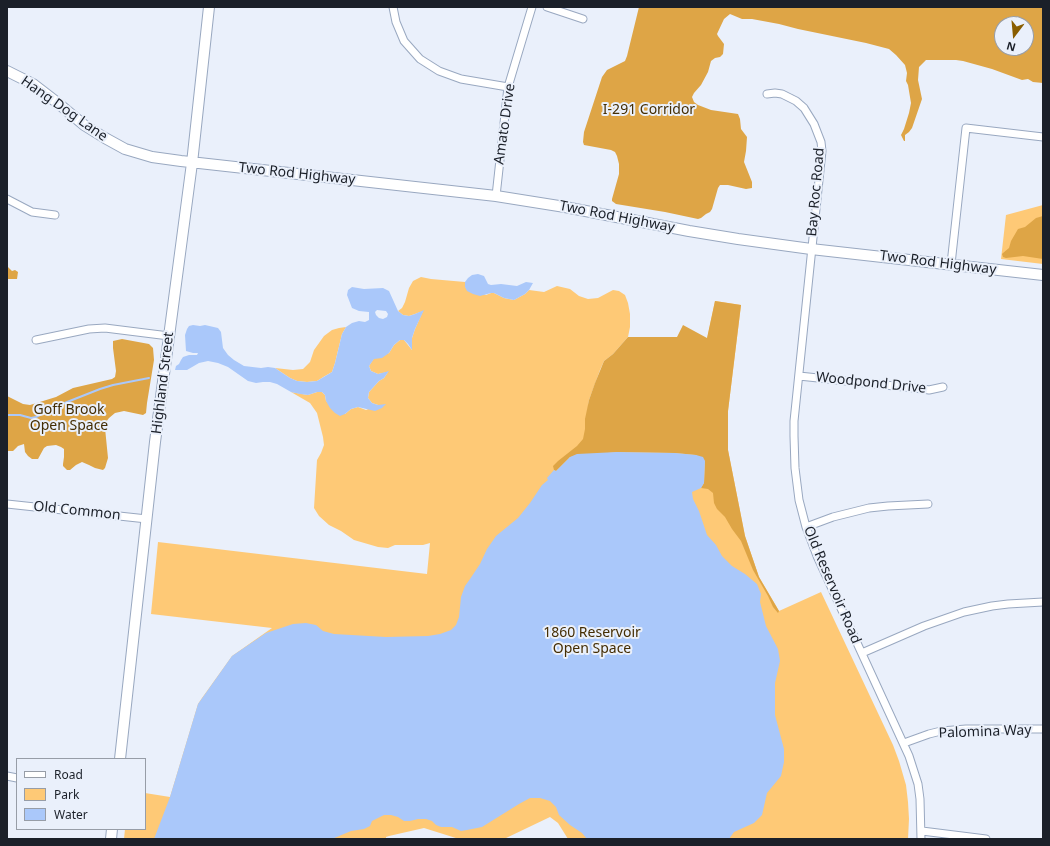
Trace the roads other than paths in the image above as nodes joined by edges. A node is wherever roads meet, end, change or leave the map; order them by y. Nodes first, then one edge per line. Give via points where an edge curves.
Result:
1 (209, 7) edge
2 (393, 7) edge
3 (532, 7) edge
4 (547, 7) edge
5 (582, 19) dead end
6 (7, 70) edge
7 (508, 87) junction
8 (767, 94) dead end
9 (1043, 137) edge
10 (192, 163) junction
11 (496, 196) junction
12 (7, 199) edge
13 (55, 215) dead end
14 (811, 249) junction
15 (951, 264) junction
16 (1043, 275) edge
17 (169, 336) junction
18 (36, 340) dead end
19 (799, 376) junction
20 (943, 387) dead end
21 (7, 504) edge
22 (928, 504) dead end
23 (146, 519) junction
24 (806, 526) junction
25 (1043, 602) edge
26 (862, 653) junction
27 (1043, 729) edge
28 (904, 743) junction
29 (120, 758) edge
30 (922, 835) edge
31 (986, 839) edge

1 - 10 street, Highland Street
2 - 7 street via 404,41 420,59 439,71 461,79
3 - 7 street, Amato Drive
4 - 5 street
6 - 10 street, Hang Dog Lane via 33,84 84,125 125,149 152,157
7 - 11 street, Amato Drive
8 - 14 street, Bay Roc Road via 782,94 804,108 821,142 822,160
9 - 15 street via 966,128
10 - 11 street, Two Rod Highway
10 - 17 street, Highland Street
11 - 14 street, Two Rod Highway via 696,232
12 - 13 street via 32,212
14 - 15 street, Two Rod Highway
14 - 19 street, Old Reservoir Road
15 - 16 street, Two Rod Highway
17 - 18 street via 106,328
17 - 23 street, Highland Street
19 - 20 street, Woodpond Drive via 930,390
19 - 24 street, Old Reservoir Road via 794,421 794,452 799,500
21 - 23 street, Old Common
22 - 24 street via 868,508
23 - 29 street, Highland Street
24 - 26 street, Old Reservoir Road via 817,556
25 - 26 street via 992,606 964,612
26 - 28 street, Old Reservoir Road
27 - 28 street, Palomina Way via 966,729 929,734
28 - 30 street, Old Reservoir Road via 918,784
30 - 31 street

